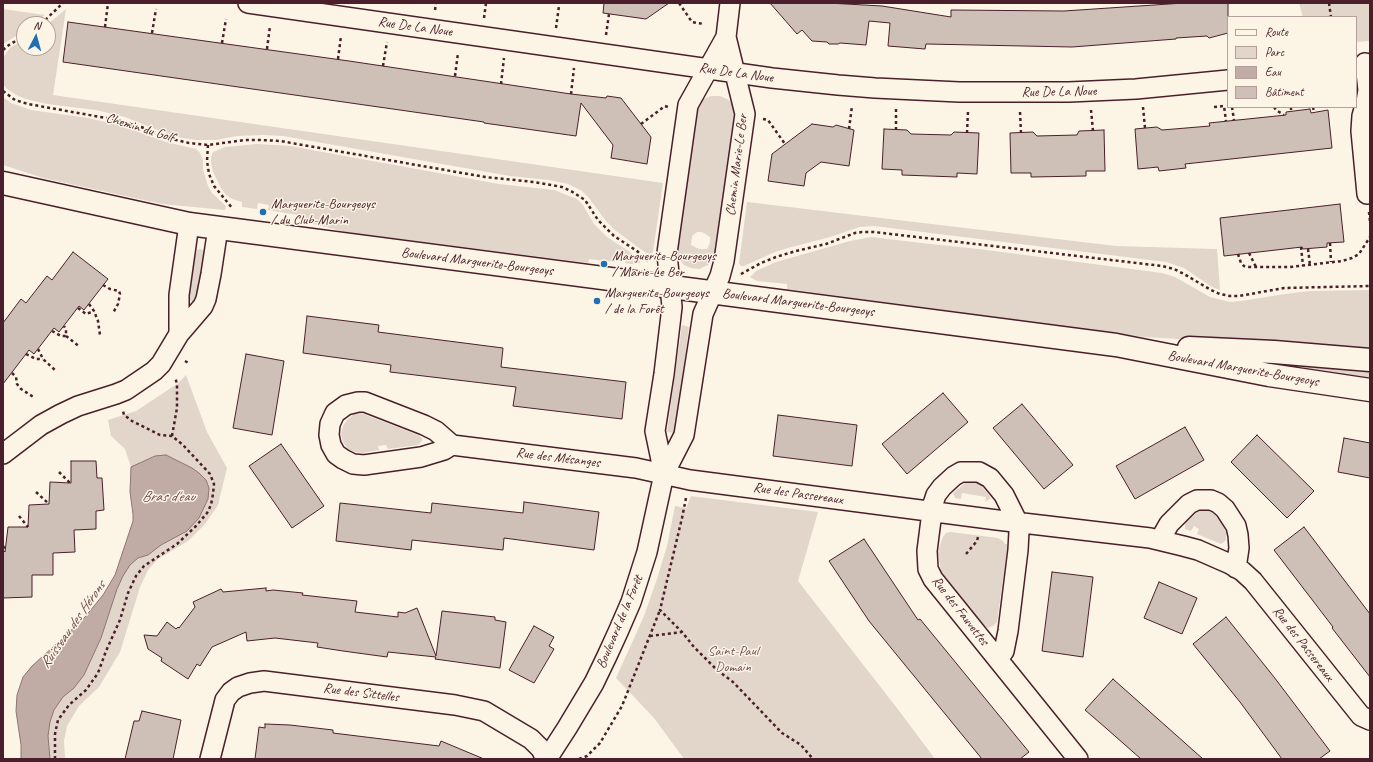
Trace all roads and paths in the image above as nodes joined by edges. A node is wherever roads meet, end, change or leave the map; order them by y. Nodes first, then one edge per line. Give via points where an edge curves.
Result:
1 (63, 3) edge
2 (108, 3) edge
3 (248, 3) edge
4 (436, 3) edge
5 (486, 3) edge
6 (679, 3) edge
7 (730, 3) edge
8 (1329, 3) edge
9 (559, 6) dead end
10 (156, 8) dead end
11 (434, 12) dead end
12 (610, 14) dead end
13 (49, 16) edge
14 (1330, 16) edge
15 (226, 19) dead end
16 (484, 19) dead end
17 (704, 24) dead end
18 (270, 25) dead end
19 (105, 27) dead end
20 (556, 30) dead end
21 (152, 33) dead end
22 (341, 35) dead end
23 (606, 36) dead end
24 (726, 37) junction
25 (16, 41) edge
26 (387, 41) dead end
27 (222, 43) dead end
28 (267, 49) dead end
29 (3, 50) edge
30 (458, 51) dead end
31 (505, 58) dead end
32 (338, 59) dead end
33 (1364, 63) edge
34 (383, 66) dead end
35 (574, 68) dead end
36 (708, 69) junction
37 (735, 72) junction
38 (455, 76) dead end
39 (1227, 80) edge
40 (501, 84) dead end
41 (3, 91) edge
42 (571, 94) dead end
43 (852, 105) dead end
44 (1143, 106) dead end
45 (671, 107) dead end
46 (1214, 107) dead end
47 (896, 108) dead end
48 (1232, 108) edge
49 (1275, 108) edge
50 (1291, 108) edge
51 (1313, 108) edge
52 (1091, 110) dead end
53 (968, 111) dead end
54 (1020, 112) dead end
55 (1291, 112) dead end
56 (1314, 112) dead end
57 (1284, 115) dead end
58 (756, 118) dead end
59 (1234, 120) dead end
60 (1226, 121) dead end
61 (641, 124) dead end
62 (1145, 128) dead end
63 (849, 129) dead end
64 (896, 130) dead end
65 (1093, 131) dead end
66 (967, 133) dead end
67 (1021, 133) dead end
68 (786, 144) dead end
69 (208, 146) junction
70 (5, 182) edge
71 (1367, 194) dead end
72 (234, 210) dead end
73 (189, 224) junction
74 (218, 228) junction
75 (1370, 236) edge
76 (1330, 243) dead end
77 (1301, 247) dead end
78 (1308, 249) dead end
79 (1249, 253) dead end
80 (1238, 254) dead end
81 (647, 260) dead end
82 (1331, 262) junction
83 (1310, 265) junction
84 (1303, 266) junction
85 (1256, 267) junction
86 (742, 273) dead end
87 (103, 285) dead end
88 (1370, 286) edge
89 (670, 287) junction
90 (712, 293) junction
91 (89, 304) dead end
92 (78, 308) dead end
93 (94, 311) junction
94 (113, 313) dead end
95 (64, 326) dead end
96 (52, 331) dead end
97 (179, 334) junction
98 (100, 335) dead end
99 (66, 336) junction
100 (1116, 345) junction
101 (80, 347) dead end
102 (38, 349) dead end
103 (26, 354) dead end
104 (43, 360) junction
105 (1370, 360) edge
106 (56, 371) dead end
107 (12, 372) dead end
108 (175, 380) dead end
109 (1370, 390) edge
110 (35, 398) dead end
111 (123, 412) dead end
112 (172, 436) junction
113 (452, 445) junction
114 (3, 454) edge
115 (59, 472) dead end
116 (664, 474) junction
117 (70, 482) dead end
118 (36, 492) dead end
119 (686, 498) dead end
120 (49, 504) dead end
121 (931, 511) junction
122 (19, 516) dead end
123 (1018, 522) junction
124 (28, 527) dead end
125 (1160, 540) junction
126 (977, 541) dead end
127 (966, 554) dead end
128 (1236, 568) junction
129 (660, 610) junction
130 (682, 632) junction
131 (650, 636) junction
132 (998, 659) junction
133 (1370, 720) edge
134 (55, 759) edge
135 (210, 759) edge
136 (547, 759) edge
137 (579, 759) edge
138 (813, 759) edge
139 (1078, 759) edge

1 - 13 path
2 - 19 path
3 - 36 street, Rue De La Noue
4 - 11 path
5 - 16 path
6 - 17 path via 692,22
7 - 24 street, Chemin Marie-Le Ber
8 - 14 path
9 - 20 path
10 - 21 path
12 - 23 path
15 - 27 path
18 - 28 path
22 - 32 path
24 - 36 street, Chemin Marie-Le Ber
24 - 37 street, Chemin Marie-Le Ber
25 - 29 path
26 - 34 path
30 - 38 path
31 - 40 path
33 - 71 street via 1368,90 1361,131
35 - 42 path
36 - 37 street, Rue De La Noue
36 - 89 street, Chemin Marie-Le Ber via 688,105 666,253
37 - 39 street, Rue De La Noue via 838,86 994,93 1103,91
37 - 90 street, Chemin Marie-Le Ber via 745,114 724,261
41 - 69 path, Chemin du Golf via 15,100 28,104 107,117 176,140
43 - 63 path
44 - 62 path
45 - 61 path via 665,106
46 - 60 path via 1224,106
47 - 64 path
48 - 59 path
49 - 57 path
50 - 55 path
51 - 56 path
52 - 65 path
53 - 66 path
54 - 67 path
58 - 68 path via 768,120
69 - 72 path via 209,174 214,186
69 - 81 path via 245,140 280,141 485,177 562,187 585,200 598,220 614,236
70 - 73 street
73 - 74 street
73 - 97 street via 179,294
74 - 89 street, Boulevard Marguerite-Bourgeoys
74 - 97 street via 206,299
75 - 82 path via 1359,254
76 - 82 path
77 - 84 path
78 - 83 path
79 - 85 path
80 - 85 path via 1244,266
82 - 83 path
83 - 84 path
84 - 85 path
86 - 88 path, Boulevard Marguerite-Bourgeoys via 776,257 826,244 855,233 874,232 1162,266 1174,269 1220,294 1230,296 1284,288
87 - 94 path via 119,291 118,304
89 - 90 street, Boulevard Marguerite-Bourgeoys
89 - 116 street, Boulevard de la Forêt via 672,307 655,431
90 - 100 street, Boulevard Marguerite-Bourgeoys
90 - 116 street, Boulevard de la Forêt via 703,314 684,436
91 - 93 path
92 - 93 path via 86,314
93 - 98 path
95 - 99 path
96 - 99 path
97 - 114 street via 161,364 140,381 116,394 61,414 40,426
99 - 101 path
100 - 105 street, Boulevard Marguerite-Bourgeoys via 1274,352
100 - 109 street, Boulevard Marguerite-Bourgeoys via 1269,375
102 - 104 path
103 - 104 path
104 - 106 path
107 - 110 path via 21,389
108 - 112 path via 177,408
111 - 112 path via 146,429 160,435
112 - 134 path via 210,474 214,484 211,505 196,526 177,544 144,566 136,576 98,673 58,720
113 - 113 street via 436,431 424,425 365,402 346,405 335,412 330,424 329,435 336,454 353,464 364,465 421,457
113 - 116 street, Rue des Mésanges via 636,468
115 - 117 path
116 - 121 street, Rue des Passereaux via 690,480
116 - 136 street, Boulevard de la Forêt via 646,552 631,602 608,656
118 - 120 path
119 - 129 path
121 - 123 street, Rue des Passereaux
121 - 123 street via 936,495 942,487 961,472 974,471 985,474 996,485
121 - 132 street, Rue des Fauvettes via 928,569 933,579
122 - 124 path
123 - 125 street, Rue des Passereaux
123 - 132 street, Rue des Fauvettes via 1018,550 1008,631 1004,650
125 - 128 street, Rue des Passereaux via 1198,550
125 - 128 street via 1169,524 1189,504 1197,500 1210,500 1225,509 1236,526 1239,548
126 - 127 path
128 - 133 street, Rue des Passereaux via 1261,590 1356,711
129 - 130 path
129 - 131 path
130 - 131 path
130 - 138 path via 712,666 733,682 782,733 801,745
131 - 137 path via 622,706 600,743 587,756
132 - 139 street, Rue des Fauvettes
135 - 136 street, Rue des Sittelles via 225,700 238,687 250,682 264,681 455,705 484,711 531,739

